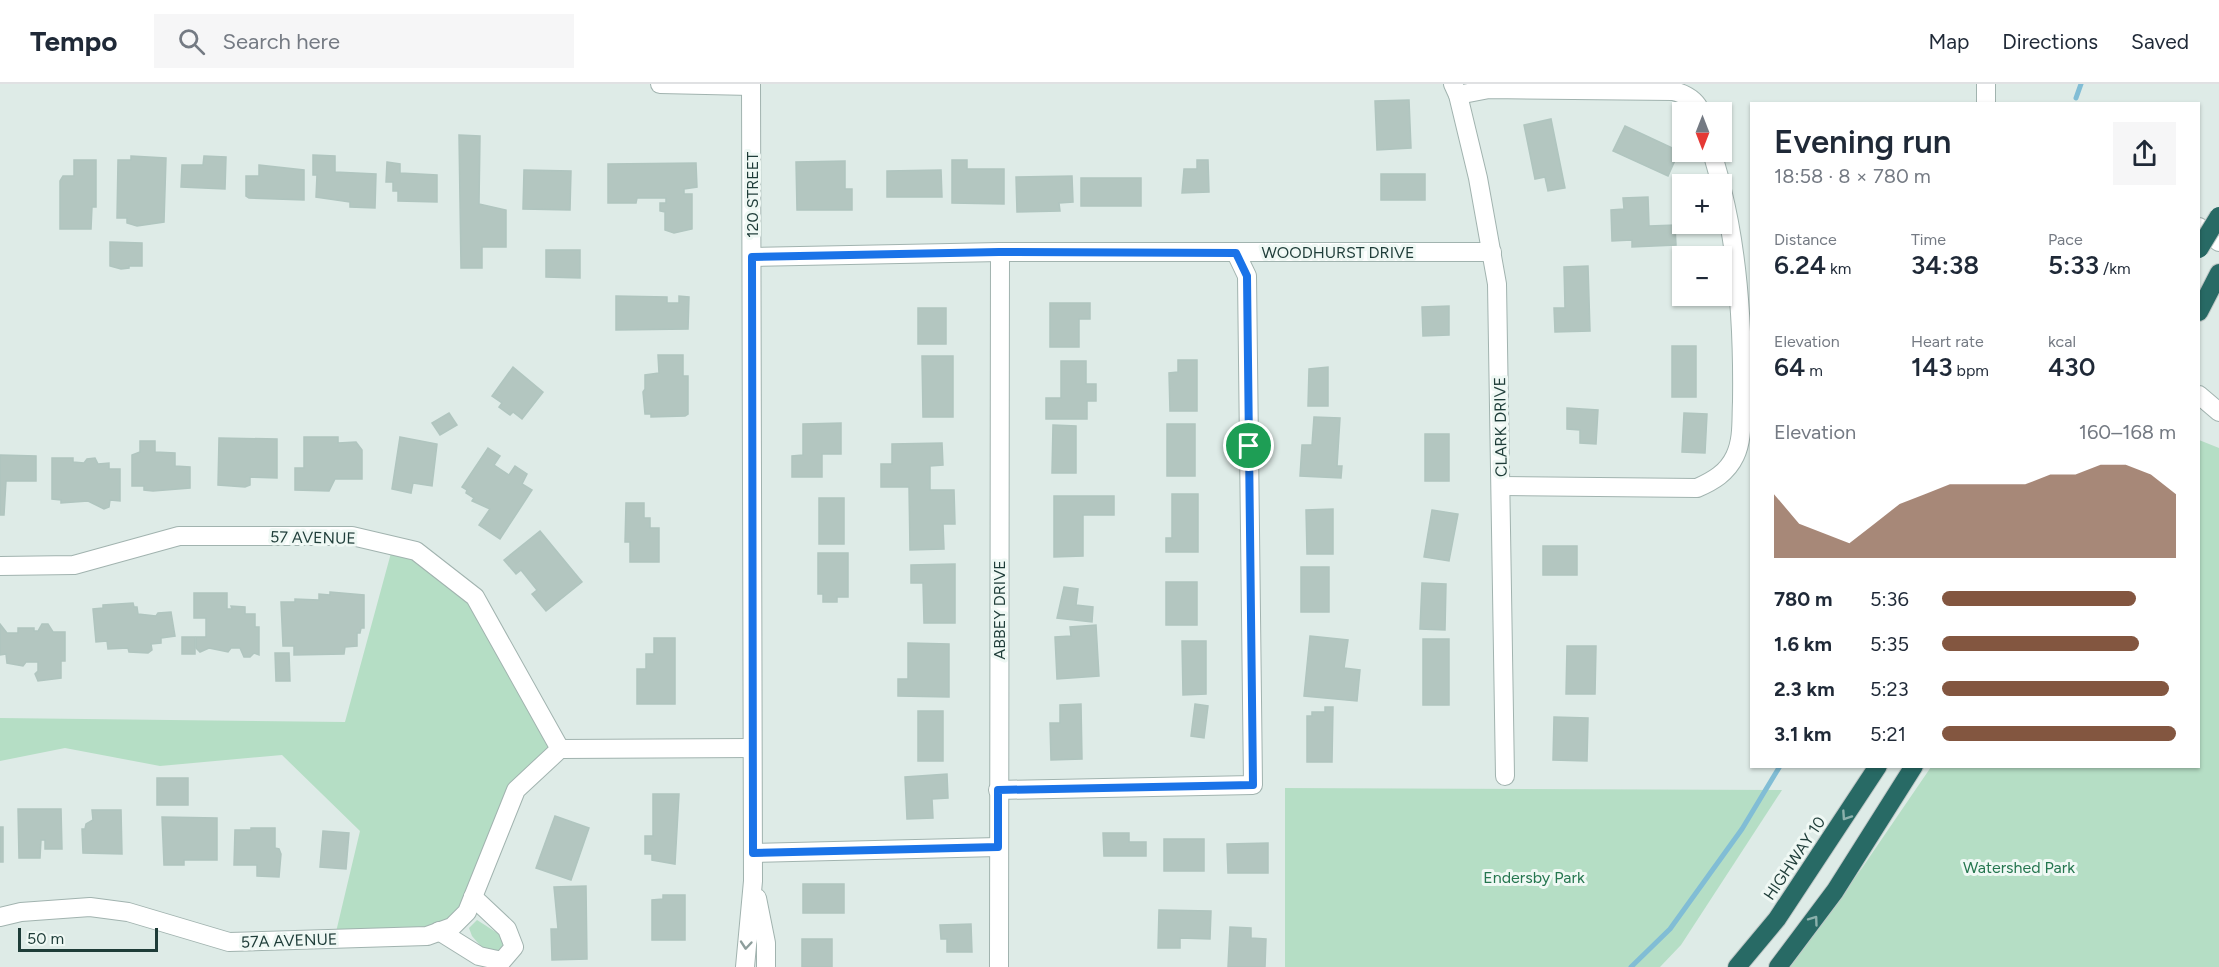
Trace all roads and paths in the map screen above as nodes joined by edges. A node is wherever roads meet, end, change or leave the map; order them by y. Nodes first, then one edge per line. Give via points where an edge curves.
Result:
1 (660, 84) edge
2 (1986, 84) edge
3 (751, 85) edge
4 (1456, 89) edge
5 (1694, 102) edge
6 (1986, 102) edge
7 (2219, 216) edge
8 (2200, 228) edge
9 (1732, 234) edge
10 (2219, 242) edge
11 (2200, 247) edge
12 (999, 252) junction
13 (1492, 252) junction
14 (1236, 253) junction
15 (752, 257) junction
16 (2219, 273) edge
17 (2219, 292) edge
18 (2200, 310) edge
19 (2200, 318) edge
20 (1501, 486) junction
21 (0, 566) edge
22 (752, 748) junction
23 (560, 749) junction
24 (1877, 768) edge
25 (1913, 768) edge
26 (1505, 776) dead end
27 (998, 790) junction
28 (998, 847) junction
29 (753, 853) junction
30 (753, 881) junction
31 (473, 897) junction
32 (0, 917) edge
33 (439, 931) junction
34 (745, 967) edge
35 (766, 967) edge
36 (999, 967) edge
37 (1737, 967) edge
38 (1778, 967) edge

1 - 3 street
2 - 6 street
3 - 15 street, 120 STREET
4 - 5 street via 1673,91 1684,93
4 - 13 street, CLARK DRIVE
7 - 11 highway, bridge
8 - 10 street
9 - 20 street via 1743,359 1741,437 1728,467 1713,481 1697,488
12 - 14 street, WOODHURST DRIVE
12 - 15 street, WOODHURST DRIVE
12 - 27 street, ABBEY DRIVE
13 - 14 street, WOODHURST DRIVE
13 - 20 street, CLARK DRIVE via 1497,284
14 - 27 street via 1247,276 1253,785
15 - 22 street, 120 STREET
16 - 18 highway
17 - 19 highway
20 - 26 street, CLARK DRIVE
21 - 23 street, 57 AVENUE via 74,565 179,536 352,536 416,551 475,597
22 - 23 street
22 - 29 street, 120 STREET
23 - 31 street, 57A AVENUE via 516,790
24 -> 37 highway, HIGHWAY 10 via 1777,919
38 -> 25 highway via 1835,891
27 - 28 street, ABBEY DRIVE
28 - 29 street
28 - 36 street, ABBEY DRIVE
29 - 30 street, 120 STREET
30 -> 34 street, 120 STREET
30 - 35 street, 120 STREET via 766,943
31 - 33 street, 57A AVENUE via 467,912 452,927
31 - 33 street via 507,929 514,947 502,961 479,956
32 - 33 street, 57A AVENUE via 90,907 128,912 229,942 427,936

